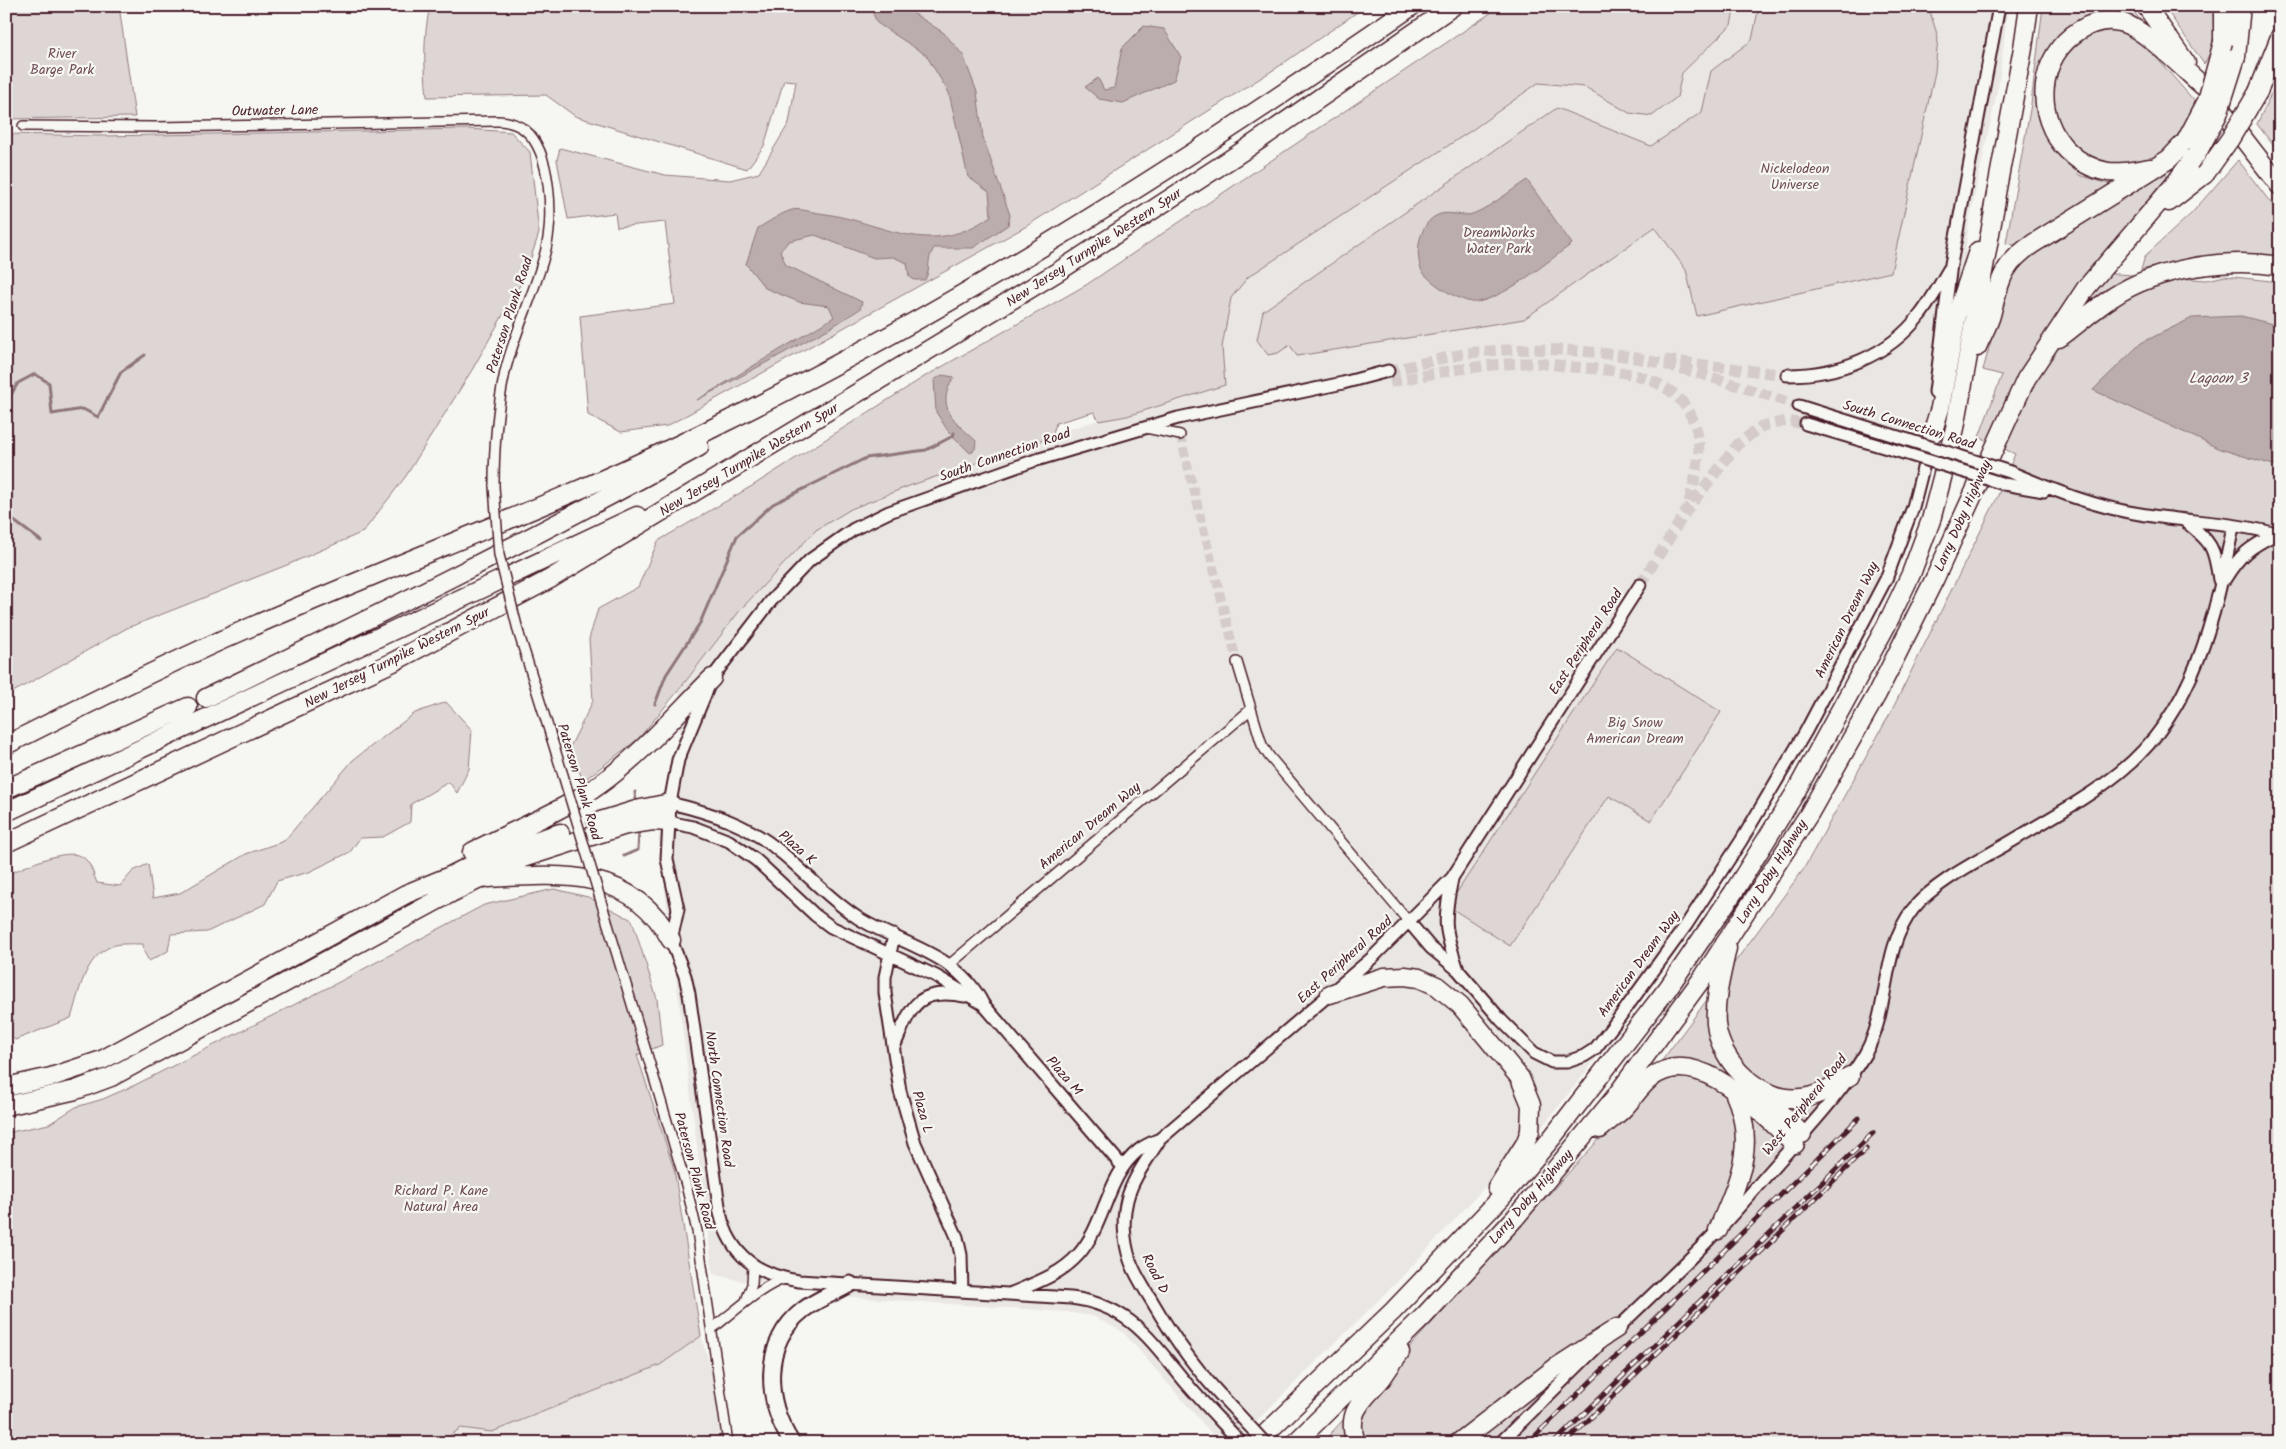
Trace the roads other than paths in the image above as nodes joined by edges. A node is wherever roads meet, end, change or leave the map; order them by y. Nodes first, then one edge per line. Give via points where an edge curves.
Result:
1 (1412, 6) edge
2 (1453, 6) edge
3 (1999, 6) edge
4 (2029, 6) edge
5 (2146, 6) edge
6 (2223, 6) edge
7 (2241, 6) edge
8 (2277, 45) edge
9 (2203, 86) junction
10 (23, 126) dead end
11 (526, 131) joint
12 (2191, 148) junction
13 (2156, 167) junction
14 (2280, 186) edge
15 (1996, 200) junction
16 (2139, 226) junction
17 (1951, 264) junction
18 (2280, 266) edge
19 (2046, 348) junction
20 (1966, 371) junction
21 (1787, 375) tunnel mouth
22 (1389, 377) tunnel mouth
23 (760, 404) junction
24 (1799, 406) tunnel mouth
25 (1806, 424) tunnel mouth
26 (1143, 427) junction
27 (1932, 434) junction
28 (1180, 435) dead end
29 (711, 482) junction
30 (2065, 495) junction
31 (2185, 521) junction
32 (2233, 527) junction
33 (2278, 535) edge
34 (1640, 585) tunnel mouth
35 (2220, 587) junction
36 (1237, 662) tunnel mouth
37 (712, 678) junction
38 (206, 698) dead end
39 (188, 706) dead end
40 (1250, 710) junction
41 (6, 745) edge
42 (6, 789) edge
43 (670, 803) junction
44 (6, 812) edge
45 (649, 814) junction
46 (625, 819) junction
47 (668, 822) junction
48 (11, 842) edge
49 (481, 878) junction
50 (1452, 878) junction
51 (406, 894) junction
52 (1409, 922) junction
53 (894, 934) junction
54 (672, 940) junction
55 (1728, 942) junction
56 (890, 954) junction
57 (949, 965) junction
58 (1458, 970) junction
59 (1330, 994) junction
60 (969, 997) junction
61 (983, 1004) junction
62 (894, 1049) junction
63 (1850, 1076) junction
64 (1748, 1080) junction
65 (6, 1081) edge
66 (31, 1082) junction
67 (6, 1087) edge
68 (1734, 1092) junction
69 (6, 1106) edge
70 (1160, 1139) junction
71 (1798, 1139) junction
72 (1565, 1158) junction
73 (1123, 1168) junction
74 (1474, 1224) junction
75 (1718, 1230) junction
76 (753, 1265) junction
77 (785, 1279) junction
78 (850, 1284) junction
79 (962, 1291) junction
80 (1010, 1294) junction
81 (746, 1302) junction
82 (1424, 1316) junction
83 (712, 1328) junction
84 (1617, 1328) junction
85 (1298, 1441) edge
86 (728, 1443) edge
87 (792, 1443) edge
88 (1241, 1443) edge
89 (1256, 1443) edge
90 (1265, 1443) edge
91 (1356, 1443) edge
92 (1458, 1443) edge
93 (1500, 1443) edge

1 - 23 highway, New Jersey Turnpike Western Spur via 1229,130 1025,258
2 - 29 highway, New Jersey Turnpike Western Spur via 1066,267
3 - 17 street, American Dream Way
4 - 15 highway
5 - 9 highway
6 - 12 highway, bridge via 2223,42
7 - 12 highway, bridge via 2236,57 2218,114
8 - 16 highway, bridge via 2258,92 2204,174
9 - 13 highway via 2143,34 2122,22 2107,20 2084,27 2070,36 2055,55 2046,79 2045,106 2050,125 2066,150 2081,162 2106,172
9 - 14 highway
10 - 11 street, Outwater Lane via 497,121 510,122
11 - 83 street, Paterson Plank Road, bridge via 538,147 545,170 548,236 505,373 497,429 494,486 500,554 519,634 694,1216
12 - 13 highway
12 - 16 highway
13 - 20 highway via 2034,243 2010,263 1999,281 1990,317
15 - 20 highway, Larry Doby Highway
15 - 27 highway via 1957,314 1940,408
16 - 19 highway, Larry Doby Highway via 2086,288
17 - 21 street via 1922,313 1886,347 1839,369
17 - 27 street, American Dream Way
18 - 19 highway via 2230,263 2191,268 2154,278 2114,296
19 - 55 highway, Larry Doby Highway via 2017,399 1882,686 1809,814
20 - 74 highway, Larry Doby Highway via 1947,464 1918,556 1877,644 1813,761 1754,860 1651,1011 1551,1140
22 - 26 street, South Connection Road via 1372,377
23 - 38 highway via 727,431 600,501 360,624
23 - 41 highway, New Jersey Turnpike Western Spur via 539,508 261,623
24 - 30 street, South Connection Road, bridge via 2010,472
25 - 30 street, South Connection Road, bridge via 2004,484
26 - 28 street
26 - 37 street, South Connection Road via 996,473 889,512 854,529 810,560 789,580
27 - 58 street, American Dream Way via 1919,488 1900,544 1886,579 1839,671 1736,848 1677,938 1600,1044 1590,1053 1571,1061 1543,1059 1517,1038
29 - 44 highway
29 - 48 highway, New Jersey Turnpike Western Spur via 550,579 431,643
30 - 31 street, South Connection Road via 2122,511
31 - 32 street, South Connection Road
31 - 35 street via 2213,548
32 - 33 street, South Connection Road
32 - 35 street, West Peripheral Road
33 - 35 street via 2240,555
34 - 50 street, East Peripheral Road
35 - 63 street, West Peripheral Road via 2196,670 2160,730 2122,771 1941,885 1914,907 1901,928 1892,955 1877,1028
36 - 40 street, American Dream Way
37 - 43 street via 682,747
37 - 51 highway via 603,782 441,868
39 - 42 highway
40 - 52 street, American Dream Way via 1262,745 1272,761
40 - 57 street, American Dream Way
43 - 45 highway
43 - 47 street
43 - 53 street, Plaza K via 722,817 753,832 784,854 825,893 857,917
45 - 46 highway
45 - 47 highway
46 - 49 highway
46 - 51 highway via 494,854
47 - 54 street via 667,859 678,909
47 - 56 street via 729,840 831,927
49 - 54 highway via 552,874 596,881 644,905
49 - 69 highway via 111,1077 76,1090
50 - 52 street, East Peripheral Road
50 - 58 street via 1446,932
51 - 66 highway via 116,1053 80,1069
52 - 58 street, American Dream Way via 1430,948
52 - 59 street, East Peripheral Road
53 - 56 street, Plaza L
53 - 57 street, Plaza M
54 - 76 street, North Connection Road via 689,994 722,1223 734,1246
55 - 64 highway via 1716,1023 1724,1052
55 - 72 highway, Larry Doby Highway via 1636,1069
56 - 60 street, Plaza M via 936,976
56 - 62 street, Plaza L via 885,993
57 - 61 street, Plaza M via 977,991
59 - 70 street, East Peripheral Road
59 - 74 highway via 1392,976 1419,978 1432,983 1454,999 1520,1078 1531,1105 1528,1137
60 - 61 street, Plaza M
60 - 62 street via 934,994 920,1001 908,1015
61 - 73 street, Plaza M
62 - 79 street, Plaza L via 900,1091 915,1143 957,1237
63 - 64 highway via 1813,1096 1799,1099 1773,1093
63 - 71 street, West Peripheral Road
64 - 71 highway
65 - 66 highway
66 - 67 highway
68 - 71 highway
68 - 72 highway via 1698,1070 1675,1068 1662,1072 1650,1078 1623,1109
68 - 75 highway via 1744,1125 1745,1156 1740,1178
70 - 73 street, East Peripheral Road via 1140,1149
70 - 90 street, Road D, bridge via 1138,1173 1127,1200 1127,1250 1140,1282 1179,1345 1204,1378
71 - 75 street, West Peripheral Road
72 - 82 highway, Larry Doby Highway via 1515,1218
73 - 80 street, East Peripheral Road via 1096,1229 1078,1256 1051,1276
74 - 89 highway, Larry Doby Highway via 1379,1324
75 - 84 street, West Peripheral Road
76 - 77 street, North Connection Road
76 - 81 street via 752,1284
77 - 78 street, North Connection Road
77 - 81 street
78 - 79 street, North Connection Road
78 - 87 main road via 802,1310 788,1324 776,1350 772,1373 773,1401
79 - 80 street, North Connection Road
80 - 88 street via 1085,1300 1117,1312 1149,1336
81 - 83 street
82 - 85 highway, Larry Doby Highway
82 - 91 highway via 1356,1409 1352,1426
83 - 86 street, Paterson Plank Road
84 - 92 highway via 1555,1368
84 - 93 street, West Peripheral Road

